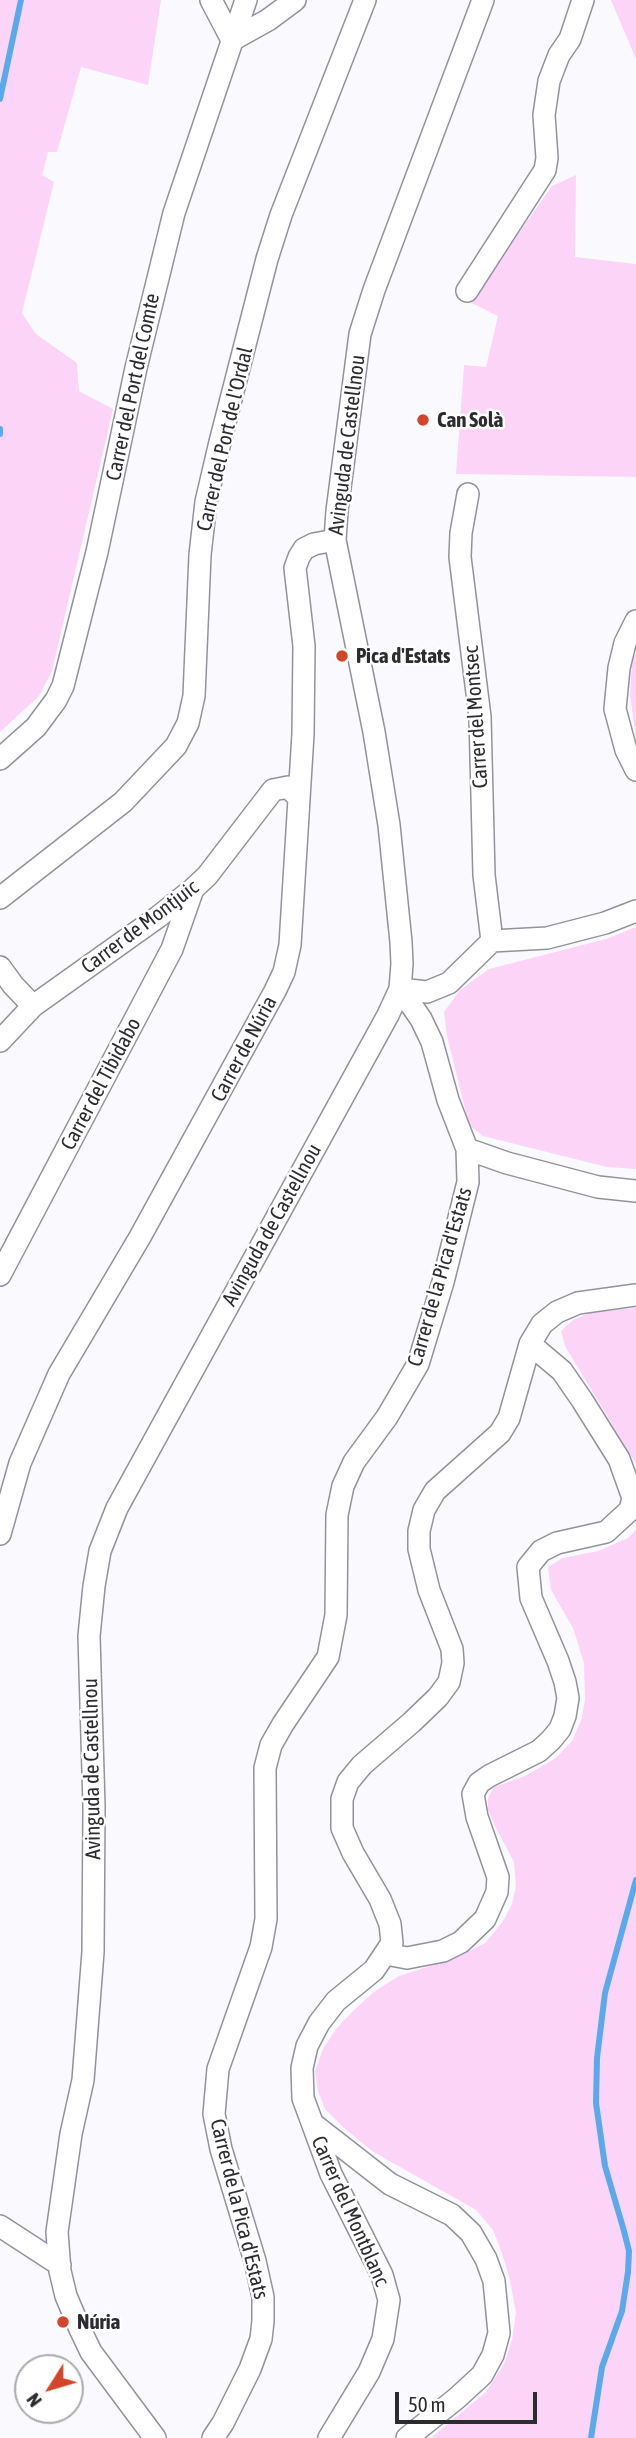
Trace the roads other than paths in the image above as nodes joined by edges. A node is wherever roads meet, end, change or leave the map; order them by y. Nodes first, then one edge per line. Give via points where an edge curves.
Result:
1 (211, 0) edge
2 (246, 0) edge
3 (295, 0) edge
4 (365, 0) edge
5 (483, 0) edge
6 (583, 0) edge
7 (232, 40) junction
8 (467, 291) dead end
9 (468, 494) dead end
10 (334, 540) junction
11 (636, 621) edge
12 (0, 759) edge
13 (636, 770) edge
14 (298, 797) junction
15 (193, 889) junction
16 (0, 898) edge
17 (636, 911) edge
18 (492, 941) junction
19 (0, 967) edge
20 (400, 989) junction
21 (33, 1006) junction
22 (0, 1041) edge
23 (467, 1149) junction
24 (636, 1191) edge
25 (0, 1275) edge
26 (636, 1295) edge
27 (530, 1344) junction
28 (0, 1534) edge
29 (386, 1954) junction
30 (311, 2122) junction
31 (0, 2226) edge
32 (60, 2265) junction
33 (155, 2438) edge
34 (213, 2438) edge
35 (328, 2438) edge
36 (407, 2438) edge

1 - 7 street
2 - 7 street, Carrer del Port del Comte
3 - 7 street
4 - 16 street, Carrer del Port de l'Ordal via 281,215 206,502 194,696 188,723 176,746 123,802
5 - 10 street, Avinguda de Castellnou via 360,334
6 - 8 street via 549,81 545,170
7 - 12 street, Carrer del Port del Comte via 174,213 63,686 36,727
9 - 18 street, Carrer del Montsec via 460,557 480,718 484,875
10 - 14 street, Carrer de Núria via 304,549 295,568 304,646
10 - 20 street, Avinguda de Castellnou via 387,812 402,964
11 - 13 street via 619,668 615,709
14 - 15 street, Carrer de Montjuic via 288,787 273,790
14 - 28 street, Carrer de Núria via 284,972 141,1237 59,1374 20,1463
15 - 21 street, Carrer de Montjuic
15 - 25 street, Carrer del Tibidabo via 172,949
17 - 18 street via 547,939
18 - 20 street via 449,984 427,992
19 - 21 street
20 - 23 street, Carrer de la Pica d'Estats via 432,1042
20 - 32 street, Avinguda de Castellnou via 117,1508 100,1551 89,1636 93,1952 83,2080 57,2232
21 - 22 street, Carrer de Montjuic
23 - 24 street via 598,1187
23 - 34 street, Carrer de la Pica d'Estats via 468,1182 418,1364 343,1486 337,1515 336,1615 328,1657 271,1745 265,1768 267,1919 218,2069 214,2114 255,2261 263,2321 250,2369
26 - 27 street via 578,1303 557,1312 542,1324
27 - 29 street via 509,1418 500,1433 435,1491 424,1510 419,1549 452,1649 449,1682 362,1765 342,1799 342,1828 390,1924 391,1943
27 - 29 street via 562,1371 582,1399 619,1459 633,1498 630,1510 606,1532 557,1543 541,1551 528,1567 531,1598 568,1698 560,1729 551,1740 489,1776 473,1794 498,1877 485,1919 461,1942 443,1951 407,1958
29 - 30 street, Carrer del Montblanc via 336,2001 307,2046 303,2098
30 - 35 street, Carrer del Montblanc via 331,2174 382,2275 389,2300 379,2350
30 - 36 street via 390,2184 452,2215 471,2233 494,2281 499,2333 482,2375
31 - 32 street
32 - 33 street, Avinguda de Castellnou via 66,2296 92,2352

